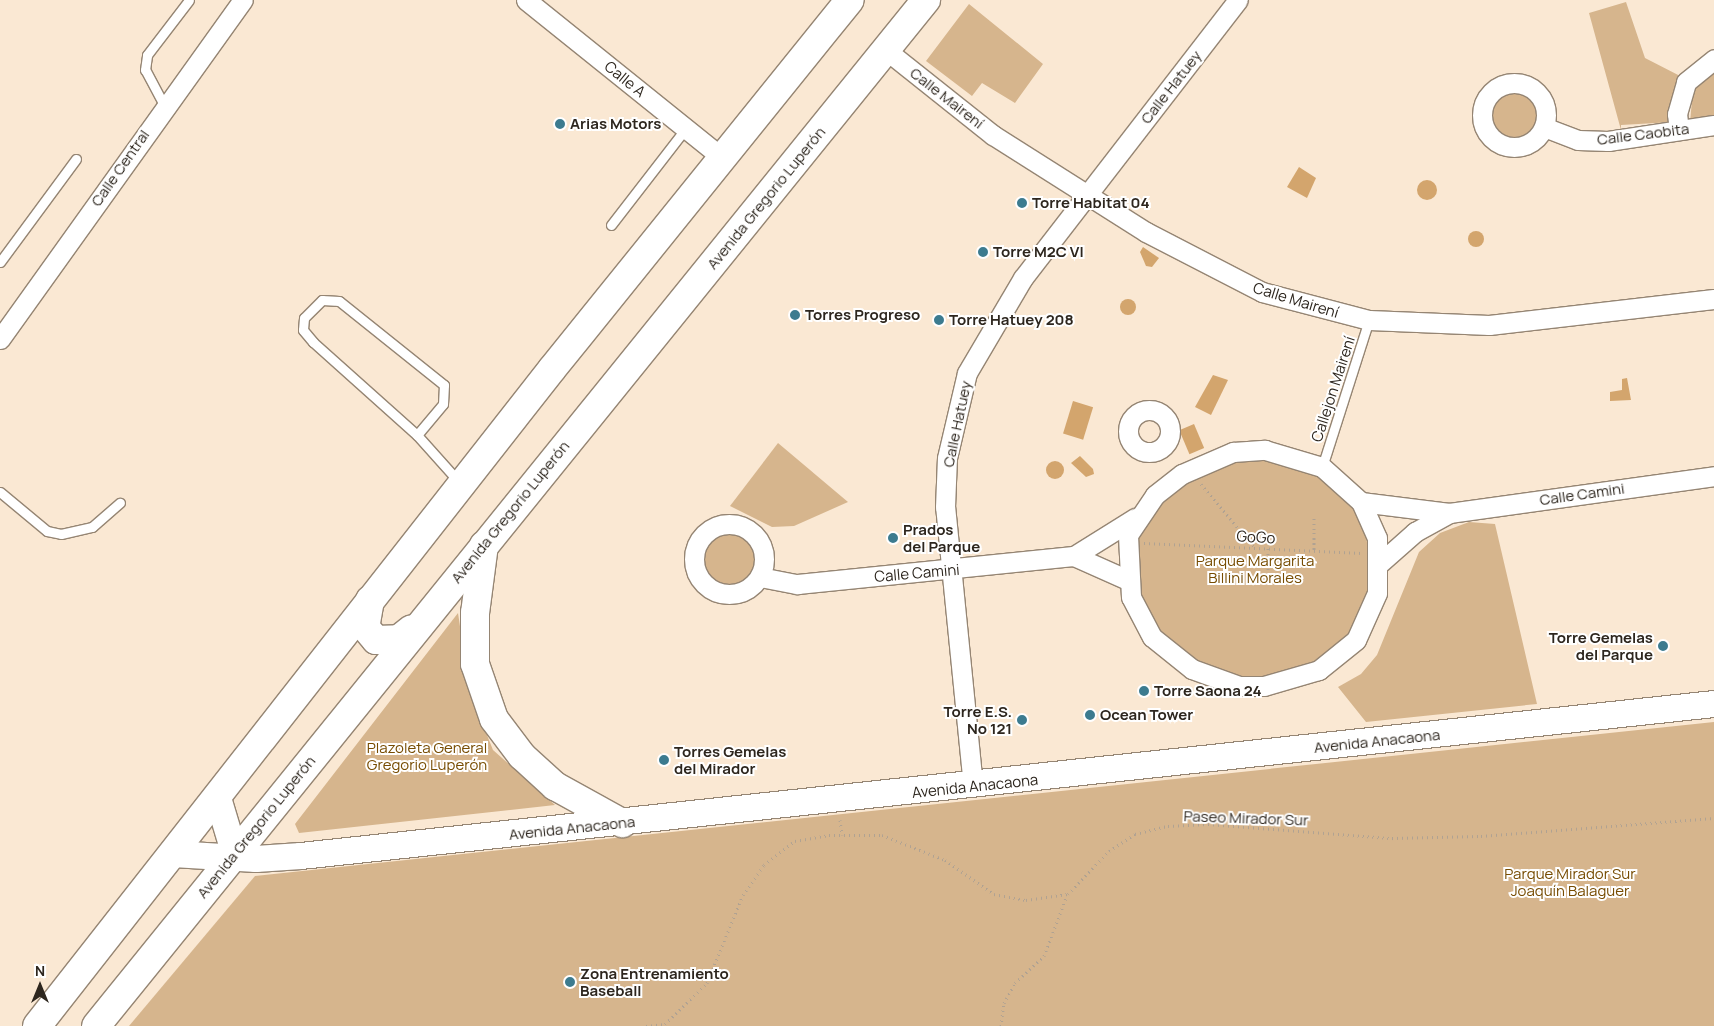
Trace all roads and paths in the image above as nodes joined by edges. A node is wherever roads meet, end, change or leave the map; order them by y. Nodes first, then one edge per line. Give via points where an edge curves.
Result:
1 (189, 0) edge
2 (243, 0) edge
3 (526, 0) edge
4 (850, 0) edge
5 (926, 0) edge
6 (1238, 0) edge
7 (886, 50) junction
8 (1714, 59) edge
9 (164, 105) junction
10 (1714, 125) edge
11 (1544, 127) dead end
12 (686, 128) junction
13 (1679, 130) junction
14 (76, 159) dead end
15 (724, 159) junction
16 (1088, 194) junction
17 (611, 225) dead end
18 (0, 262) edge
19 (1714, 300) edge
20 (1369, 320) junction
21 (0, 338) edge
22 (417, 434) junction
23 (1162, 448) dead end
24 (1322, 467) junction
25 (1189, 476) junction
26 (1714, 476) edge
27 (461, 485) junction
28 (0, 492) edge
29 (1361, 502) junction
30 (120, 503) dead end
31 (1449, 513) junction
32 (1137, 517) junction
33 (1314, 518) dead end
34 (1140, 536) dead end
35 (484, 545) junction
36 (1268, 548) junction
37 (1256, 549) junction
38 (1314, 551) junction
39 (1074, 556) junction
40 (1376, 558) junction
41 (950, 570) junction
42 (760, 577) dead end
43 (1128, 580) junction
44 (1268, 584) dead end
45 (370, 600) junction
46 (415, 628) junction
47 (1714, 704) edge
48 (973, 786) junction
49 (218, 798) junction
50 (1714, 818) edge
51 (840, 820) dead end
52 (622, 823) junction
53 (842, 835) junction
54 (173, 854) junction
55 (235, 855) junction
56 (1068, 894) junction
57 (664, 1025) edge
58 (37, 1026) edge
59 (96, 1026) edge
60 (646, 1026) edge
61 (1000, 1026) edge

1 - 9 lane via 148,55 145,70
2 - 9 street, Calle Central
3 - 12 street, Calle A
4 - 15 main road
5 - 7 main road, Avenida Gregorio Luperón
6 - 16 street, Calle Hatuey
7 - 16 street, Calle Mairení via 993,135
7 - 35 main road, Avenida Gregorio Luperón
8 - 13 street via 1686,82 1678,105
9 - 21 street, Calle Central
10 - 13 street, Calle Caobita
11 - 13 street, Calle Caobita via 1578,140 1608,141
12 - 15 street, Calle A
12 - 17 lane
14 - 18 lane
15 - 27 main road
16 - 20 street, Calle Mairení via 1204,266 1262,292
16 - 41 street, Calle Hatuey via 1023,278 967,373 947,458 945,507
19 - 20 street, Calle Mairení via 1489,325
20 - 24 lane, Callejon Mairení
22 - 22 lane via 303,330 304,318 322,300 339,301 444,385 443,404
22 - 27 lane
23 - 25 street
24 - 25 street via 1264,450 1241,451 1207,459
24 - 29 street
25 - 32 street via 1155,495
25 - 37 path
26 - 31 street, Calle Camini
27 - 45 main road
28 - 30 lane via 46,531 61,534 92,527
29 - 31 street, Calle Camini
29 - 40 street via 1374,529
31 - 40 street, Calle Camini
32 - 39 street, Calle Camini
32 - 43 street via 1128,536
33 - 38 path
34 - 37 path, GoGo via 1137,543
35 - 46 main road, Avenida Gregorio Luperón
35 - 52 main road via 475,613 475,664 494,719 522,756 555,786
36 - 37 path, GoGo
36 - 38 path, GoGo
36 - 44 path
38 - 40 path, GoGo
39 - 41 street, Calle Camini
39 - 43 street
40 - 43 street via 1377,593 1356,640 1319,670 1264,686 1215,680 1170,656 1140,619
41 - 42 street, Calle Camini via 796,584
41 - 48 street, Calle Hatuey
45 - 46 main road via 365,627 376,640 399,639
45 - 49 main road
46 - 55 main road, Avenida Gregorio Luperón
47 - 48 main road, Avenida Anacaona
48 - 52 main road, Avenida Anacaona
49 - 54 main road
49 - 55 main road
50 - 56 path, Paseo Mirador Sur via 1480,836 1392,838 1208,824 1168,826 1135,834 1109,851
51 - 53 path
52 - 55 main road, Avenida Anacaona via 256,860
53 - 56 path via 882,835 945,860 994,894 1026,900
53 - 57 path via 795,841 764,865 743,895 707,983
54 - 55 main road, Avenida Anacaona
54 - 58 main road
55 - 59 main road, Avenida Gregorio Luperón
56 - 61 path via 1044,956 1015,983 1004,1003
57 - 60 path

